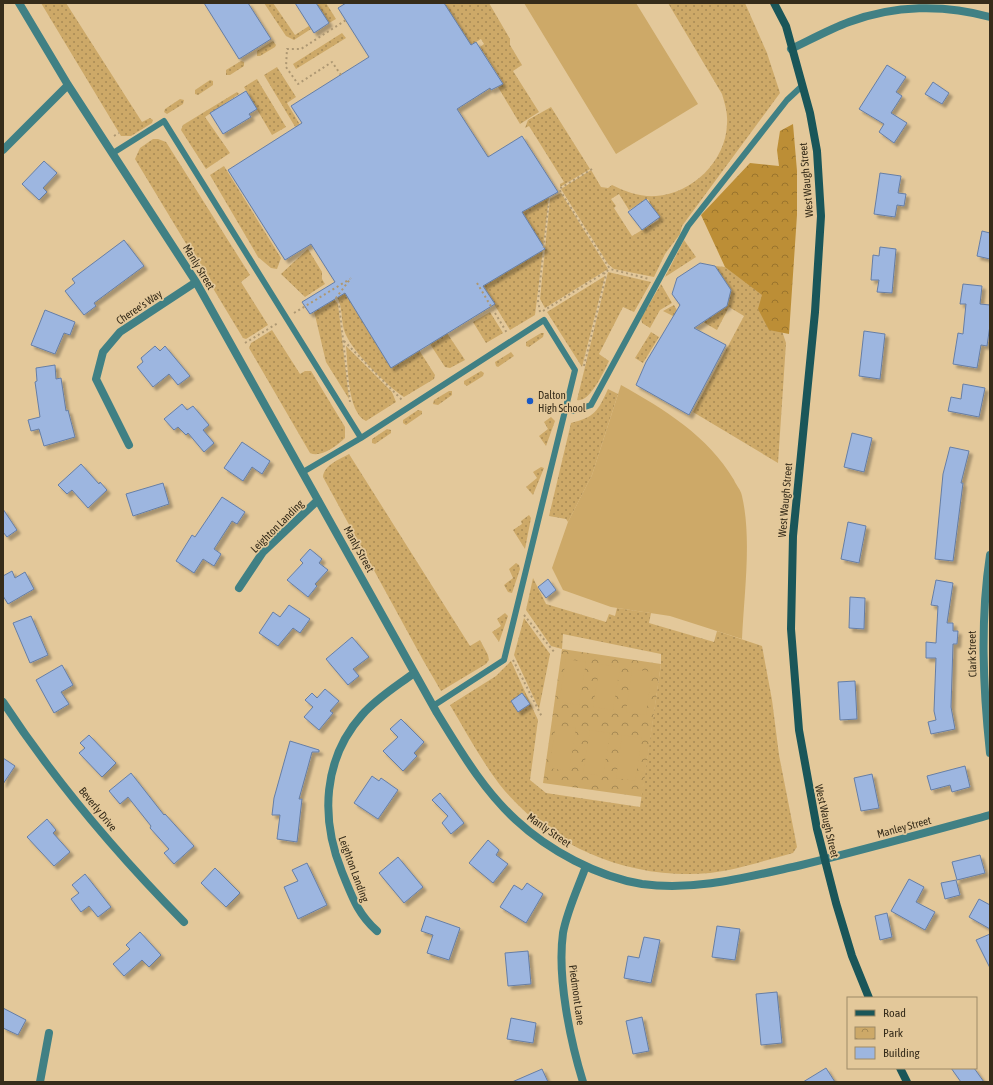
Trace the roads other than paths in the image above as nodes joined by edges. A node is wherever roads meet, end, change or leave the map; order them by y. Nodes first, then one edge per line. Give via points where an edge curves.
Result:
1 (19, 3) edge
2 (774, 3) edge
3 (917, 6) edge
4 (990, 17) edge
5 (791, 49) junction
6 (68, 85) junction
7 (802, 86) junction
8 (3, 150) edge
9 (112, 153) junction
10 (196, 282) junction
11 (573, 411) dead end
12 (361, 438) junction
13 (129, 445) dead end
14 (303, 472) junction
15 (318, 500) junction
16 (990, 555) edge
17 (239, 588) dead end
18 (414, 673) junction
19 (3, 702) edge
20 (433, 706) junction
21 (990, 753) edge
22 (990, 815) edge
23 (825, 859) junction
24 (586, 866) junction
25 (184, 922) dead end
26 (377, 931) dead end
27 (869, 997) edge
28 (49, 1032) dead end
29 (900, 1069) edge
30 (40, 1082) edge
31 (583, 1082) edge
32 (907, 1082) edge

1 - 6 street, Manly Street
2 - 5 street, West Waugh Street via 786,26
3 - 4 street via 940,7
3 - 5 street via 849,22
5 - 7 street, West Waugh Street
6 - 8 street
6 - 9 street, Manly Street
7 - 11 lane via 787,100 688,226 591,405
7 - 23 street, West Waugh Street via 817,151 821,216 815,312 793,536 791,629 799,730 806,776
9 - 10 street, Manly Street
9 - 12 lane via 164,121
10 - 13 street, Cheree's Way via 120,332 103,352 96,379
10 - 14 street, Manly Street
12 - 14 lane
12 - 20 lane via 544,320 575,370 504,660
14 - 15 street, Manly Street
15 - 17 street, Leighton Landing via 263,552
15 - 18 street, Manly Street
16 - 21 street, Clark Street via 983,628 983,677
18 - 20 street, Manly Street
18 - 26 street, Leighton Landing via 363,714 337,752 330,778 328,806 330,832 336,856 357,910
19 - 25 street, Beverly Drive via 45,762 134,871
20 - 24 street, Manly Street via 471,768 516,820 537,838
22 - 23 street, Manley Street
23 - 24 street, Manly Street via 730,882 698,885 642,884
23 - 27 street, West Waugh Street via 852,956
24 - 31 street, Piedmont Lane via 563,932 561,961 574,1046
28 - 30 street
29 - 32 street

